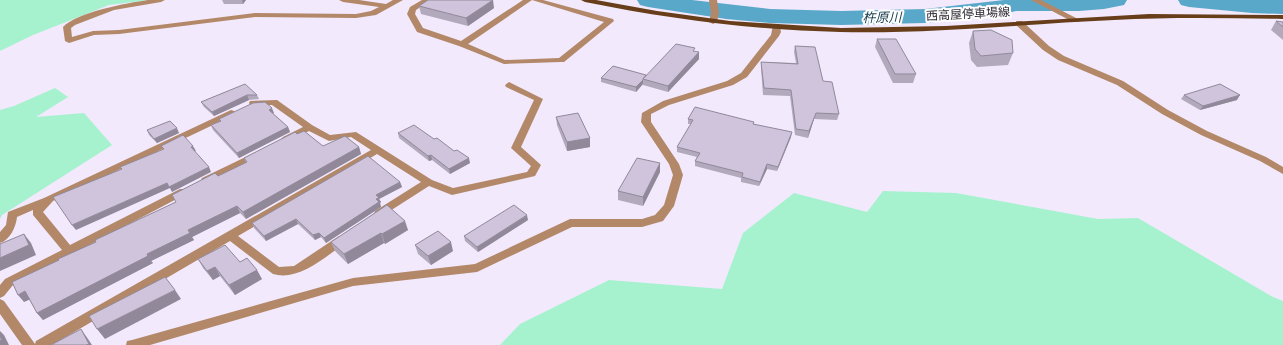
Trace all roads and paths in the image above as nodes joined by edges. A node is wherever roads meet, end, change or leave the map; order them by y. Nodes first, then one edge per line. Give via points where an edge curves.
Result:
1 (161, 0) edge
2 (344, 0) edge
3 (399, 0) edge
4 (427, 0) edge
5 (528, 0) edge
6 (535, 0) edge
7 (585, 0) edge
8 (713, 0) edge
9 (1034, 0) edge
10 (388, 6) junction
11 (1283, 17) edge
12 (1076, 20) junction
13 (713, 22) junction
14 (1019, 23) junction
15 (776, 27) junction
16 (462, 44) junction
17 (509, 84) dead end
18 (309, 127) junction
19 (377, 150) junction
20 (1283, 171) edge
21 (428, 182) junction
22 (49, 199) junction
23 (369, 222) edge
24 (230, 235) junction
25 (349, 235) edge
26 (0, 239) edge
27 (69, 251) junction
28 (0, 293) edge
29 (0, 304) edge
30 (29, 345) edge
31 (41, 345) edge
32 (132, 345) edge

1 - 10 street via 112,8 72,23 67,27 69,41 93,33 254,15 356,16 373,13
2 - 10 street
3 - 10 street
4 - 16 street via 413,9 411,14 420,30
5 - 16 street
6 - 16 street via 610,21 561,60 504,62
7 - 13 main road, 西高屋停車場線 via 628,10
8 - 13 street
9 - 12 street
11 - 12 main road, 西高屋停車場線 via 1149,16
12 - 14 main road, 西高屋停車場線
13 - 15 main road, 西高屋停車場線
14 - 15 main road, 西高屋停車場線 via 879,30
14 - 20 street via 1046,48 1062,58 1120,83 1204,133 1263,159
15 - 32 street via 775,36 744,75 730,83 666,103 646,113 646,122 674,164 678,175 669,206 659,218 642,224 570,223 477,268 353,282
17 - 21 street via 540,99 516,148 536,165 531,174 452,192
18 - 19 street via 329,138 353,134
18 - 22 street via 274,102 253,103
18 - 27 street
19 - 21 street
19 - 24 street
21 - 23 street
22 - 26 street via 12,215 12,226
22 - 27 street via 37,212
24 - 25 street via 277,271 296,270
24 - 31 street
27 - 28 street via 9,282
29 - 30 street

